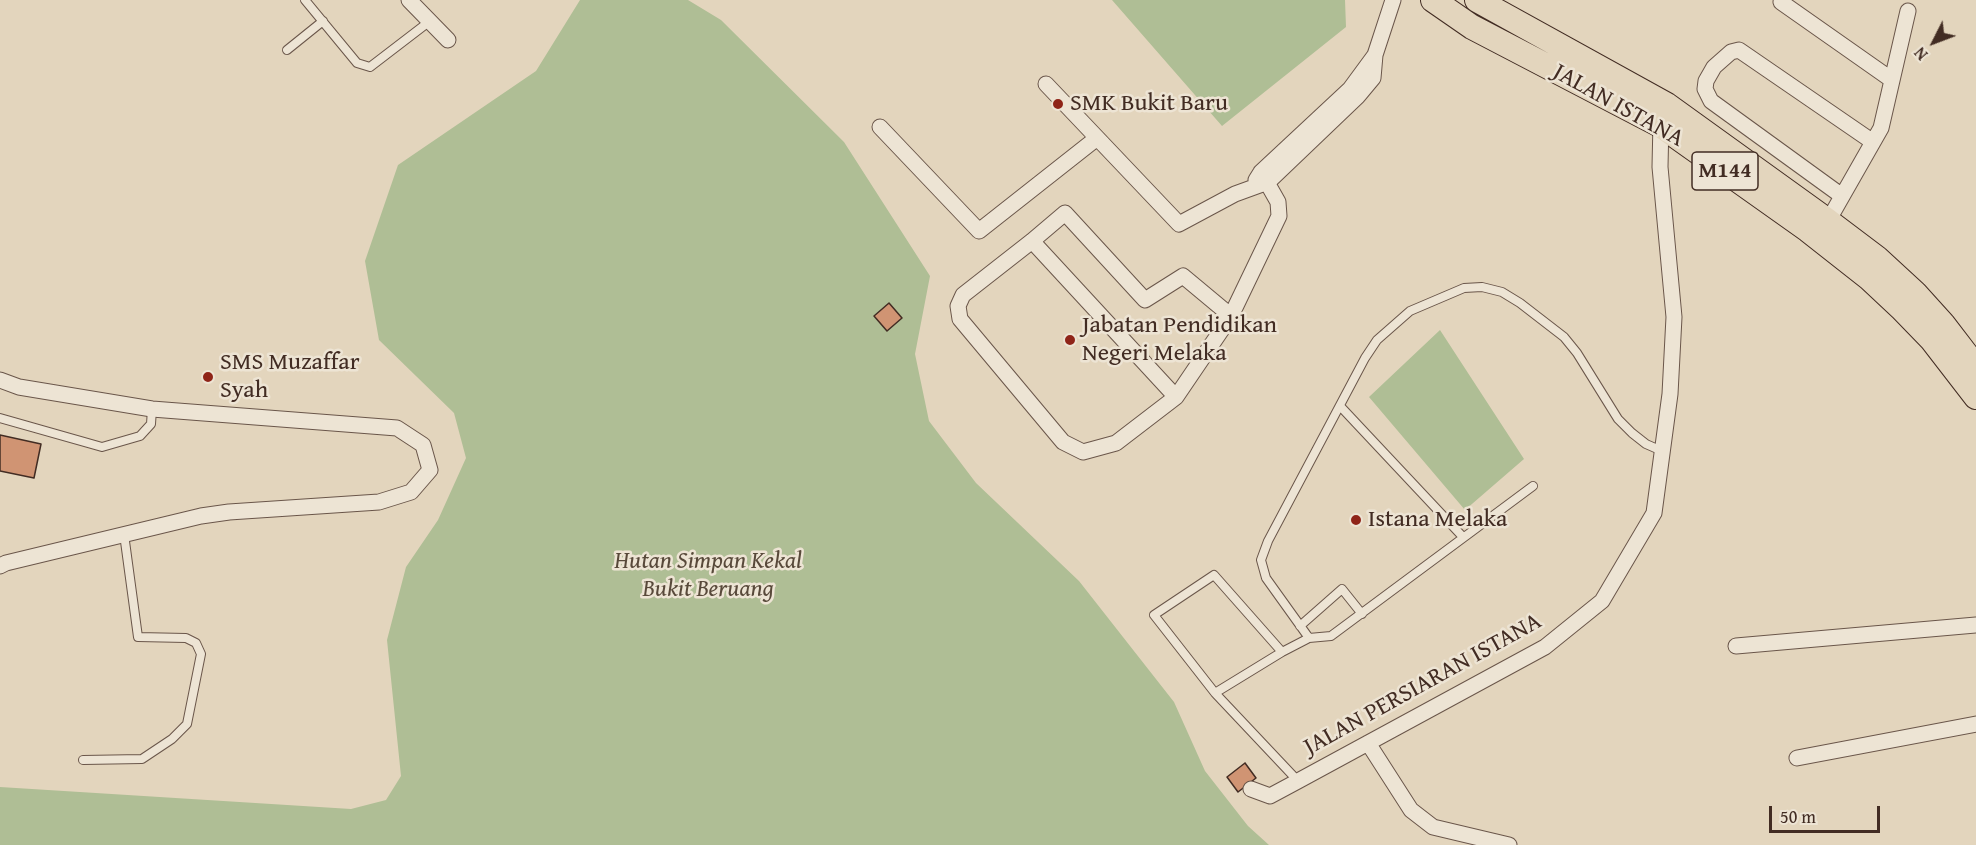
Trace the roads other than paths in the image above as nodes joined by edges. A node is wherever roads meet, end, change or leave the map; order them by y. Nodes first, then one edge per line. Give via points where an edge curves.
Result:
1 (305, 0) edge
2 (409, 0) edge
3 (1393, 0) edge
4 (1433, 0) edge
5 (1461, 0) edge
6 (1477, 0) edge
7 (1781, 2) dead end
8 (1908, 11) dead end
9 (323, 21) junction
10 (430, 21) junction
11 (1518, 24) junction
12 (448, 40) dead end
13 (287, 50) dead end
14 (1892, 80) junction
15 (1046, 84) dead end
16 (1664, 115) junction
17 (880, 127) dead end
18 (1097, 138) junction
19 (1873, 142) junction
20 (1265, 177) junction
21 (1842, 196) junction
22 (1828, 221) junction
23 (1032, 241) junction
24 (1231, 316) junction
25 (1976, 367) edge
26 (0, 380) edge
27 (1176, 397) junction
28 (1976, 397) edge
29 (1340, 406) junction
30 (152, 409) junction
31 (0, 418) edge
32 (1662, 451) junction
33 (1533, 486) dead end
34 (124, 534) junction
35 (1463, 537) junction
36 (0, 566) edge
37 (1362, 614) junction
38 (1300, 626) junction
39 (1976, 626) edge
40 (1309, 638) junction
41 (1736, 646) dead end
42 (1282, 652) junction
43 (1215, 693) junction
44 (1976, 724) edge
45 (1368, 743) junction
46 (1797, 758) dead end
47 (83, 760) dead end
48 (1298, 781) junction
49 (1251, 789) dead end
50 (1509, 845) edge

1 - 9 lane
2 - 10 street
3 - 20 street via 1375,55 1350,89
4 - 16 main road, JALAN ISTANA / M144 via 1472,27
5 - 11 main road via 1479,11
6 - 11 main road, JALAN ISTANA / M144
7 - 14 street
8 - 14 street
9 - 10 lane via 357,63 370,68
9 - 13 lane
10 - 12 street
11 - 16 main road, JALAN ISTANA / M144
14 - 19 street via 1881,128
15 - 18 street
16 - 22 main road, JALAN ISTANA / M144
16 - 28 main road, JALAN ISTANA / M144 via 1869,278 1932,340
16 - 32 street, JALAN PERSIARAN ISTANA via 1660,168 1674,317
17 - 18 street via 979,231
18 - 20 street via 1179,224
19 - 21 street
19 - 21 street via 1739,50 1714,67 1705,89 1711,102
20 - 24 street via 1278,202 1279,216
21 - 22 street
22 - 25 main road, JALAN ISTANA / M144 via 1915,293
23 - 24 street via 1065,213 1145,300 1183,276
23 - 27 street
23 - 27 street via 963,295 958,306 960,319 1063,442 1083,452 1116,443
24 - 27 street
26 - 30 street via 19,387
29 - 32 lane via 1365,358 1393,325 1410,311 1446,294 1482,287 1502,292 1564,337 1618,419 1632,434
29 - 35 lane
29 - 38 lane via 1268,541 1262,560 1266,578
30 - 31 lane via 151,424 140,436 102,447
30 - 34 street via 397,428 423,445 430,470 411,492 379,502 229,512
32 - 45 street, JALAN PERSIARAN ISTANA via 1654,513 1602,601 1545,647
33 - 35 lane
34 - 36 street
34 - 47 lane via 138,637 186,638 196,643 201,654 187,724 172,739 142,759
35 - 37 lane
37 - 38 lane via 1342,589
37 - 40 lane via 1331,636
38 - 40 lane
39 - 41 street
40 - 42 lane
42 - 43 lane
42 - 43 lane via 1214,574 1154,615
43 - 48 lane
44 - 46 street
45 - 48 street, JALAN PERSIARAN ISTANA
45 - 50 street via 1411,810 1433,827
48 - 49 street, JALAN PERSIARAN ISTANA via 1270,796

